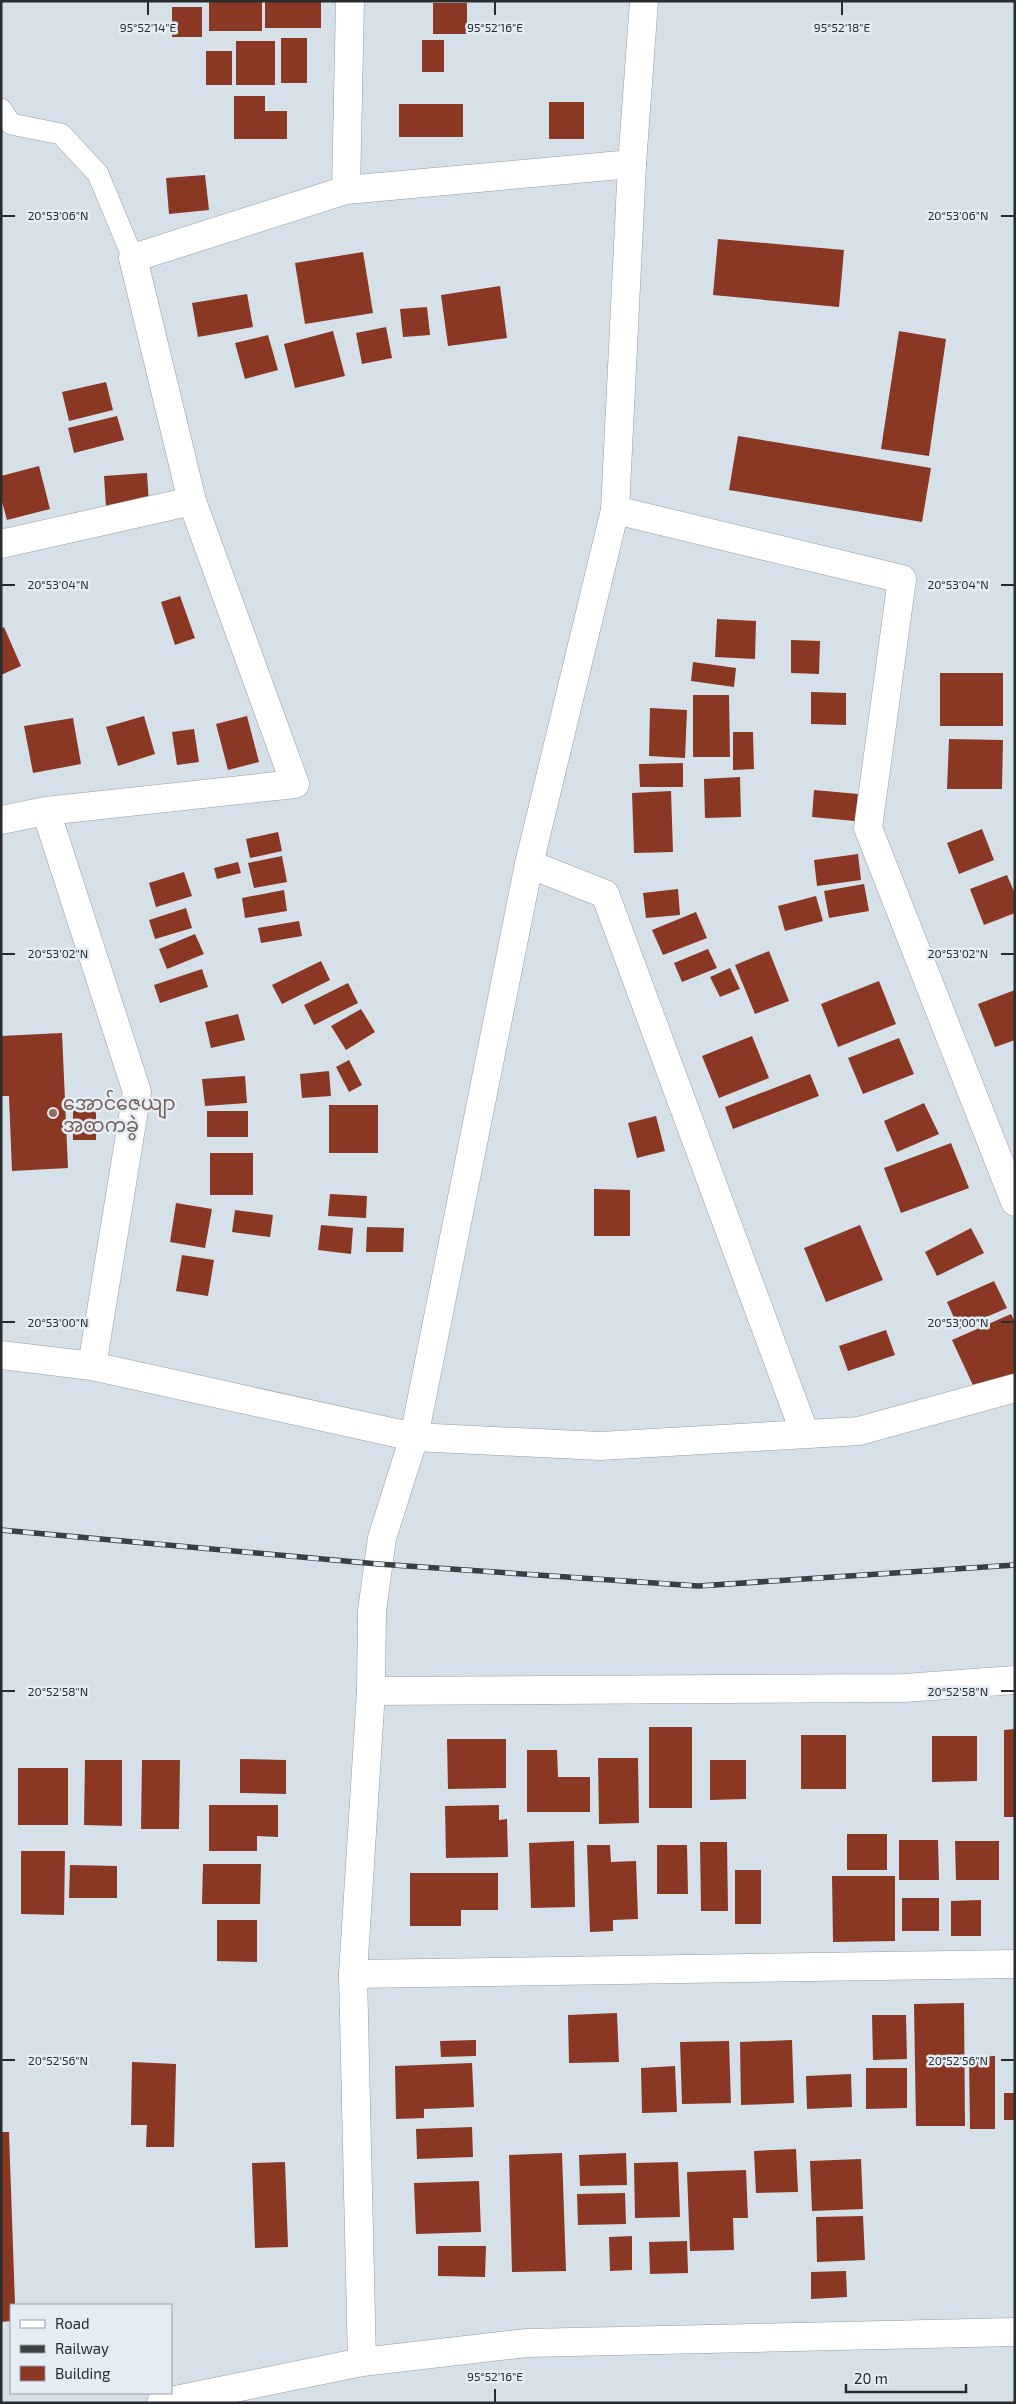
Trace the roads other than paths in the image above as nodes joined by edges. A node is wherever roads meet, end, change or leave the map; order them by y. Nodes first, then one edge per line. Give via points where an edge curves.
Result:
1 (350, 1) edge
2 (644, 1) edge
3 (1, 109) edge
4 (632, 164) junction
5 (346, 190) junction
6 (133, 258) junction
7 (192, 501) junction
8 (615, 510) junction
9 (1, 544) edge
10 (46, 811) junction
11 (1, 820) edge
12 (529, 864) junction
13 (1015, 1202) edge
14 (1, 1355) edge
15 (92, 1366) junction
16 (1015, 1388) edge
17 (805, 1434) junction
18 (414, 1438) junction
19 (1015, 1680) edge
20 (371, 1691) junction
21 (1015, 1964) edge
22 (353, 1974) junction
23 (1015, 2332) edge
24 (362, 2362) junction
25 (161, 2403) edge

1 - 5 street
2 - 4 street
3 - 6 lane via 11,124 61,134 98,174
4 - 5 street
4 - 8 street
5 - 6 street
6 - 7 street
7 - 9 street
7 - 10 street via 295,784
8 - 12 street
8 - 13 street via 902,579 868,828
10 - 11 street
10 - 15 street via 137,1092
12 - 17 street via 605,894
12 - 18 street
14 - 15 street
15 - 18 street
16 - 17 street via 859,1431
17 - 18 street via 600,1446
18 - 20 street via 382,1538 372,1612
19 - 20 street via 904,1688
20 - 22 street
21 - 22 street
22 - 24 street
23 - 24 street via 527,2342
24 - 25 street

